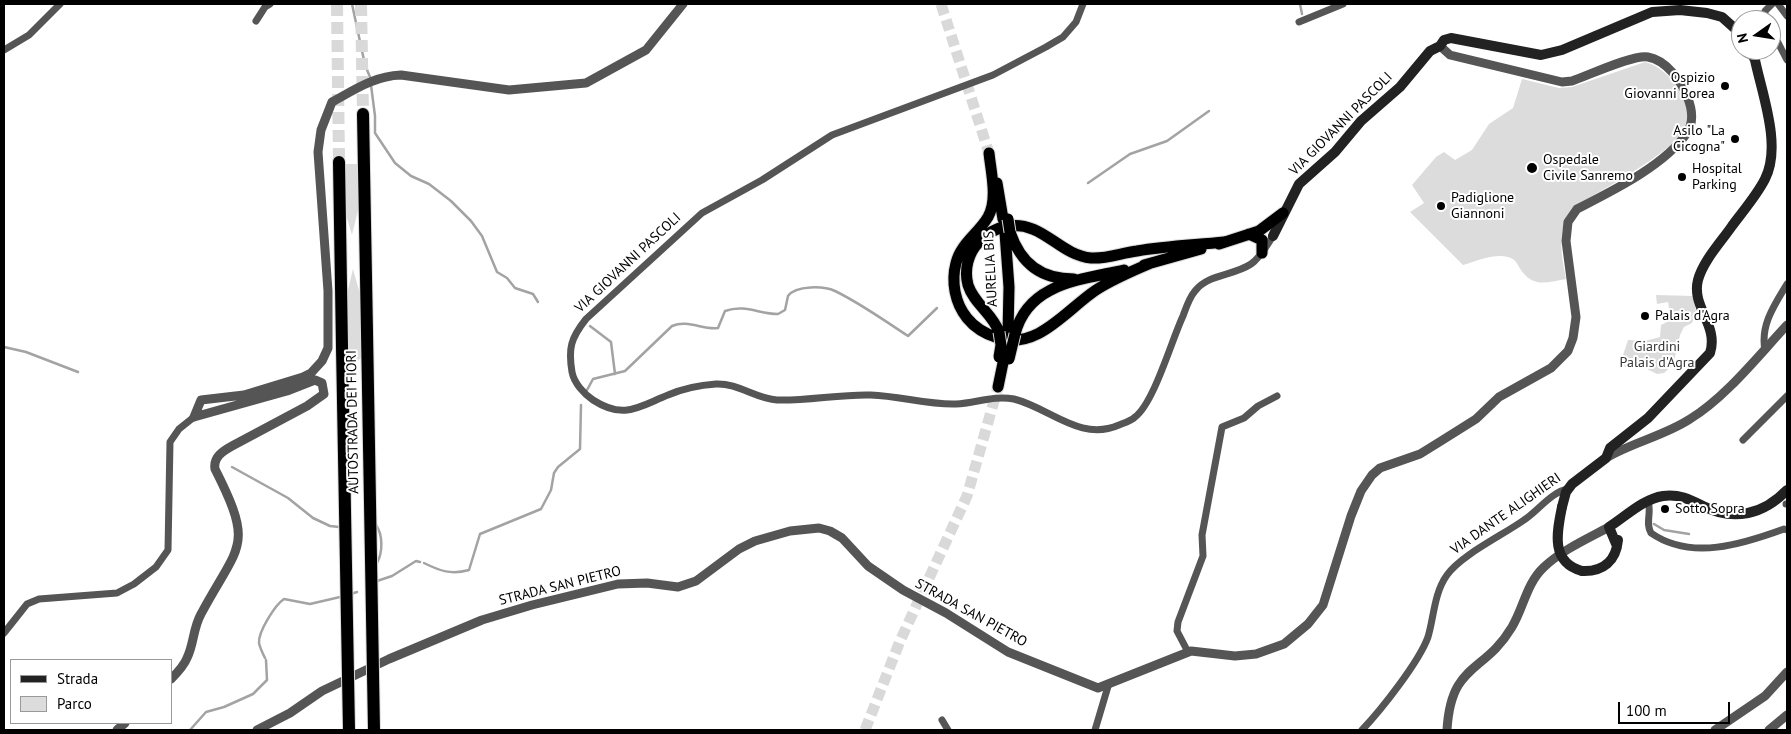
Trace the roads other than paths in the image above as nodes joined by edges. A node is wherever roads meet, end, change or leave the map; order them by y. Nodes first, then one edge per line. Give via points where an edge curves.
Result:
1 (60, 4) edge
2 (270, 4) edge
3 (683, 4) edge
4 (1083, 4) edge
5 (1343, 4) edge
6 (1778, 4) edge
7 (1787, 16) edge
8 (256, 21) dead end
9 (1298, 22) dead end
10 (1731, 25) edge
11 (1440, 46) junction
12 (1781, 48) edge
13 (4, 50) edge
14 (1755, 60) edge
15 (1787, 60) edge
16 (363, 114) tunnel mouth
17 (339, 162) tunnel mouth
18 (1283, 213) junction
19 (1008, 232) junction
20 (1254, 233) junction
21 (1273, 236) junction
22 (1224, 242) junction
23 (1262, 253) junction
24 (1151, 263) junction
25 (1110, 273) junction
26 (1787, 284) edge
27 (1787, 325) edge
28 (1007, 333) junction
29 (1765, 350) junction
30 (999, 382) tunnel mouth
31 (1277, 396) dead end
32 (1787, 396) edge
33 (194, 417) junction
34 (1743, 440) dead end
35 (1606, 458) junction
36 (1568, 489) junction
37 (1787, 490) edge
38 (1648, 501) junction
39 (1622, 519) junction
40 (1609, 527) junction
41 (1787, 530) edge
42 (1617, 546) junction
43 (4, 633) edge
44 (1188, 652) junction
45 (1787, 672) edge
46 (172, 678) edge
47 (1109, 683) junction
48 (1787, 715) edge
49 (942, 720) dead end
50 (257, 730) edge
51 (349, 730) edge
52 (374, 730) edge
53 (948, 730) edge
54 (1095, 730) edge
55 (1362, 730) edge
56 (1447, 730) edge
57 (1715, 730) edge
58 (1769, 730) edge

1 - 13 street via 29,35
2 - 8 street
3 - 33 street via 646,50 586,83 509,90 390,75 374,79 332,102 321,130 318,152 328,291 328,348 311,373 244,395 201,400
4 - 23 street, VIA GIOVANNI PASCOLI via 1076,22 1063,37 1046,47 993,76 832,135 762,180 702,213 586,318 573,334 570,356 573,379 587,396 606,409 628,411 669,394 718,384 745,389 774,400 870,395 958,404 1000,397 1048,412 1072,425 1106,430 1136,417 1141,410 1153,391 1194,292 1209,280 1251,264
5 - 9 street
6 - 7 street
10 - 11 main road via 1722,17 1707,13 1680,10 1652,12 1562,50 1541,55 1451,38
11 - 18 main road, VIA GIOVANNI PASCOLI via 1430,51 1400,87 1361,120 1335,152 1298,184
11 - 44 street, STRADA SAN PIETRO via 1450,56 1562,82 1636,58 1649,57 1666,66 1680,82 1690,102 1691,124 1682,140 1664,157 1577,209 1569,219 1566,255 1576,324 1571,346 1565,355 1420,454 1380,468 1361,491 1323,605 1308,624 1284,644 1256,654 1235,656
12 - 15 street
14 - 35 main road, VIA DANTE ALIGHIERI via 1771,136 1771,162 1762,184 1698,280 1697,293 1713,340 1710,353 1648,418 1610,448
16 - 52 highway, AUTOSTRADA DEI FIORI, bridge
17 - 51 highway, AUTOSTRADA DEI FIORI, bridge
18 - 20 highway
18 - 21 main road, VIA GIOVANNI PASCOLI
19 - 24 highway, AURELIA BIS via 988,151 991,206 988,216 958,256 954,277 959,305 977,329 1010,340 1030,338 1045,330 1098,289
19 - 25 highway via 1026,261 1045,276 1076,279
19 - 28 highway, AURELIA BIS
20 - 21 highway
20 - 22 highway
20 - 23 highway via 1262,240
21 - 23 street, VIA GIOVANNI PASCOLI
22 - 24 highway
22 - 28 highway via 1089,258 1070,251 1029,226 997,229 977,244 969,258 967,273 975,300
24 - 25 highway
25 - 28 highway via 1042,294 1026,308
26 - 29 street via 1768,316 1763,342
27 - 29 street
28 - 30 highway, AURELIA BIS
29 - 35 street via 1698,414 1671,430
31 - 44 street via 1244,418 1222,427 1202,536 1203,556 1178,622 1177,631
32 - 34 street
33 - 43 street via 179,429 170,442 168,550 156,567 117,593 40,599 27,604
33 - 46 street via 315,380 324,388 324,394 307,406 232,446 215,460 215,469 238,520 236,554 200,615 187,659
35 - 36 main road, VIA DANTE ALIGHIERI
36 - 42 main road, bridge via 1556,536 1559,552 1569,565 1582,571 1606,566
36 - 55 street, VIA DANTE ALIGHIERI via 1461,560 1447,574 1419,657
37 - 38 main road via 1768,507 1742,515 1713,511 1675,495
38 - 39 main road
38 - 41 street via 1651,533 1685,546 1734,546
39 - 40 main road
39 - 42 main road
40 - 42 main road
40 - 56 street via 1556,557 1537,574 1507,635 1461,679 1452,695
44 - 47 street, STRADA SAN PIETRO
45 - 57 street via 1765,696
47 - 50 street, STRADA SAN PIETRO via 1098,688 1008,652 903,590 868,566 842,538 819,528 790,531 755,541 696,581 678,587 618,584 482,620 330,687
47 - 54 street
48 - 58 street
49 - 53 street

